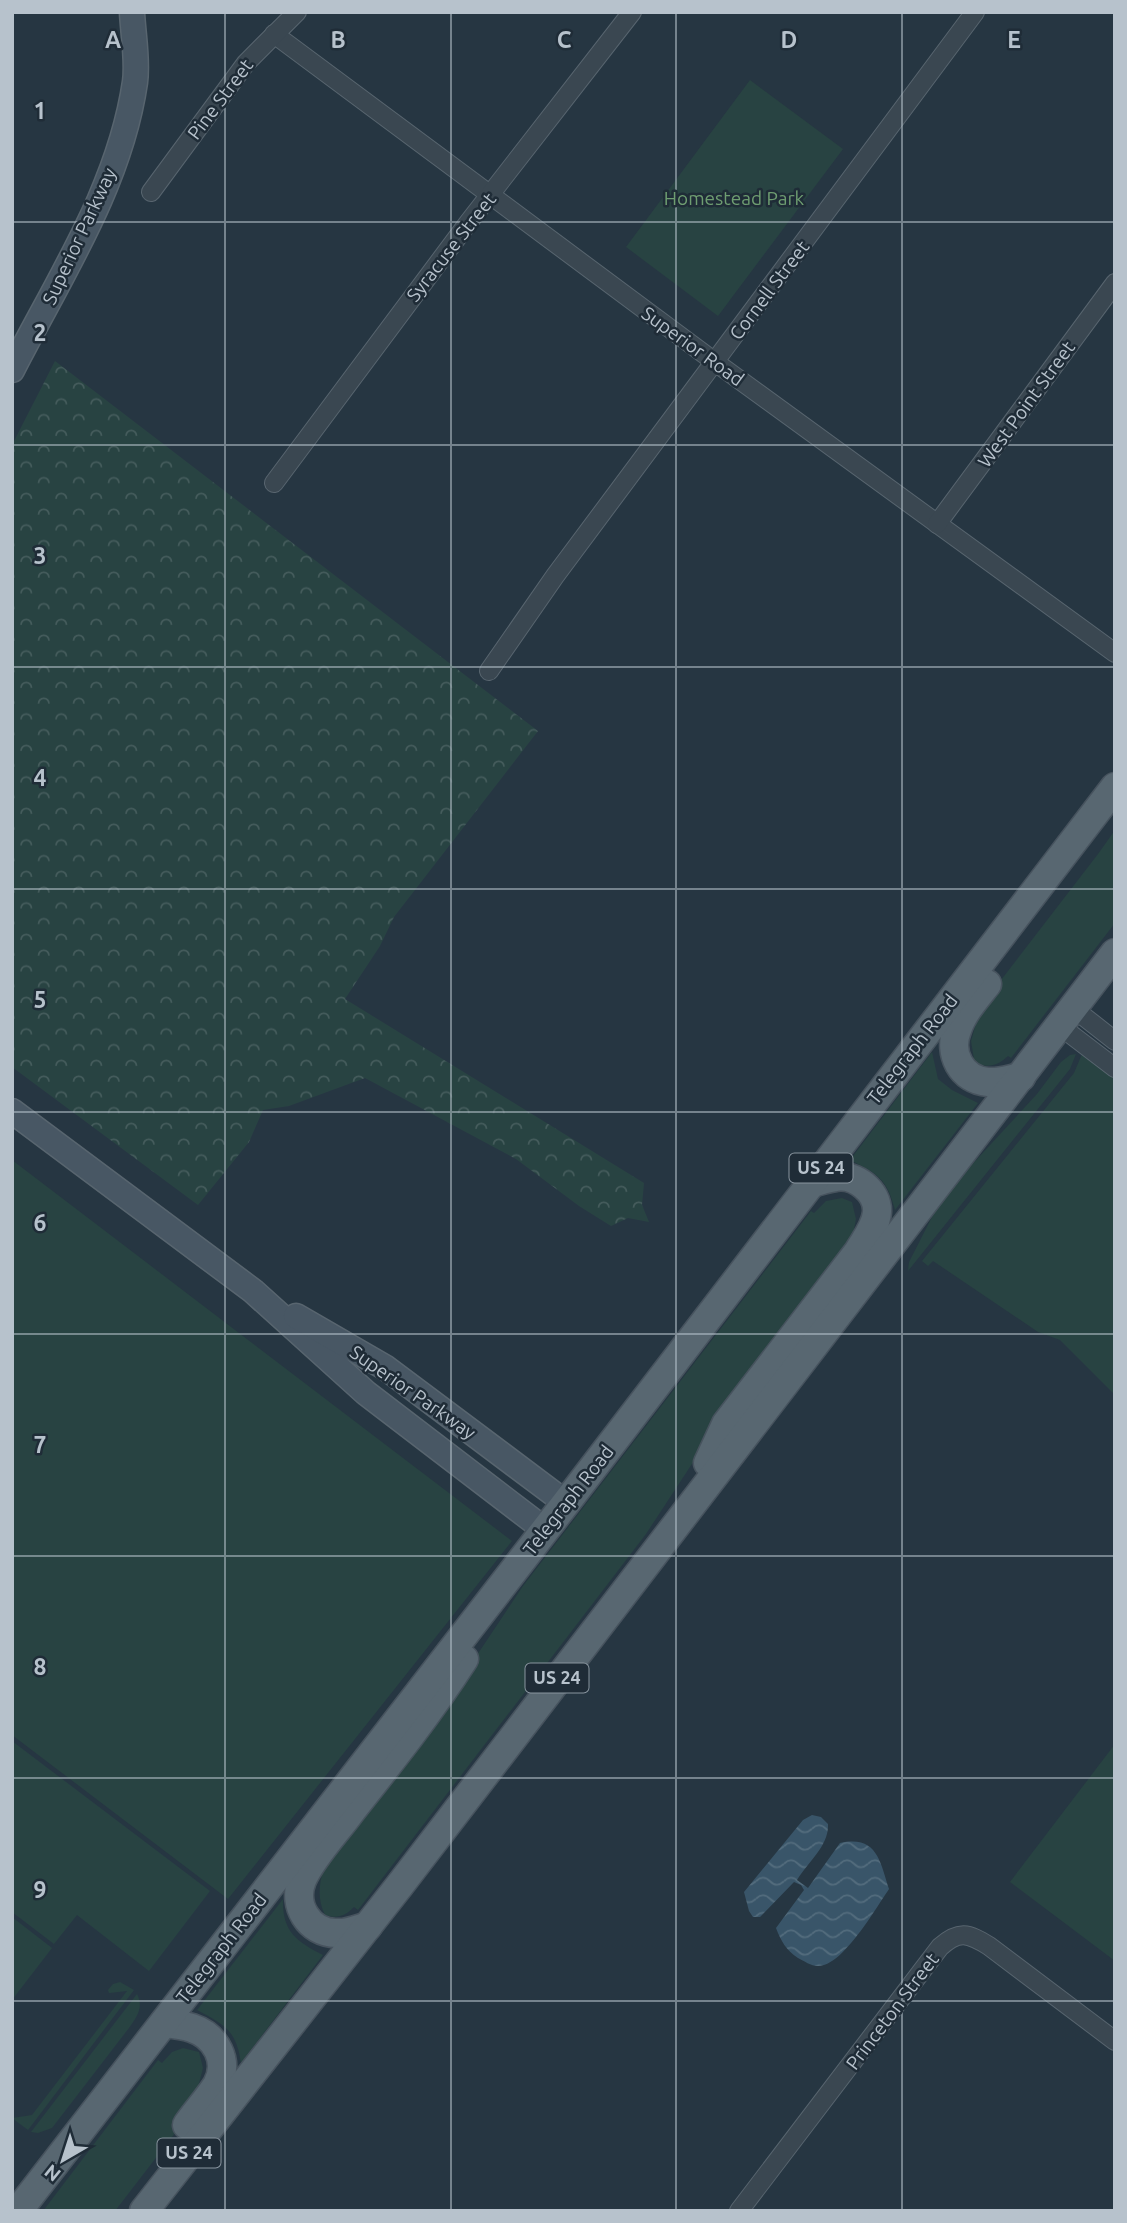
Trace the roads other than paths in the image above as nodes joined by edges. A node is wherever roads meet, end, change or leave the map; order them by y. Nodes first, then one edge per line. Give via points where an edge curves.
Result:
1 (132, 12) edge
2 (297, 12) edge
3 (632, 12) edge
4 (975, 12) edge
5 (274, 34) junction
6 (151, 192) dead end
7 (491, 196) junction
8 (1115, 284) edge
9 (715, 362) junction
10 (12, 370) edge
11 (274, 483) dead end
12 (937, 524) junction
13 (1115, 653) edge
14 (489, 671) dead end
15 (1115, 786) edge
16 (1115, 814) edge
17 (1115, 953) edge
18 (1066, 1017) junction
19 (1115, 1041) edge
20 (1115, 1068) edge
21 (1021, 1077) junction
22 (12, 1111) edge
23 (809, 1184) junction
24 (253, 1291) junction
25 (566, 1503) junction
26 (686, 1510) junction
27 (545, 1530) junction
28 (483, 1609) junction
29 (368, 1926) junction
30 (164, 2023) junction
31 (1115, 2041) edge
32 (18, 2211) edge
33 (122, 2211) edge
34 (144, 2211) edge
35 (739, 2211) edge

1 - 10 main road, Superior Parkway via 135,80 119,150 88,225
2 - 5 street, Pine Street
3 - 7 street, Syracuse Street
4 - 9 street, Cornell Street
5 - 6 street, Pine Street via 246,63
5 - 7 street, Superior Road
7 - 9 street, Superior Road
7 - 11 street, Syracuse Street
8 - 12 street, West Point Street
9 - 12 street, Superior Road
9 - 14 street, Cornell Street
12 - 13 street, Superior Road
15 - 23 main road, Telegraph Road / US 24
16 - 21 main road via 968,1008 957,1029 954,1056 973,1078 988,1082
17 - 18 main road, US 24
18 - 19 street
18 - 20 street
18 - 21 main road, US 24
21 - 26 main road, US 24
22 - 24 main road, Superior Parkway
23 - 25 main road, Telegraph Road / US 24
23 - 26 main road via 850,1177 862,1184 876,1204 872,1230 726,1424
24 - 25 main road, Superior Parkway via 386,1368
24 - 27 main road, Superior Parkway via 366,1393
25 - 27 main road, Telegraph Road / US 24
26 - 29 main road, US 24
27 - 28 main road, Telegraph Road / US 24
28 - 29 main road via 466,1657 441,1696 324,1847 299,1889 305,1917 323,1932 337,1934
28 - 30 main road, Telegraph Road / US 24
29 - 34 main road, US 24
30 - 32 main road, Telegraph Road / US 24
30 - 33 main road via 203,2033 223,2060 222,2072
31 - 35 street, Princeton Street via 976,1938 951,1937

